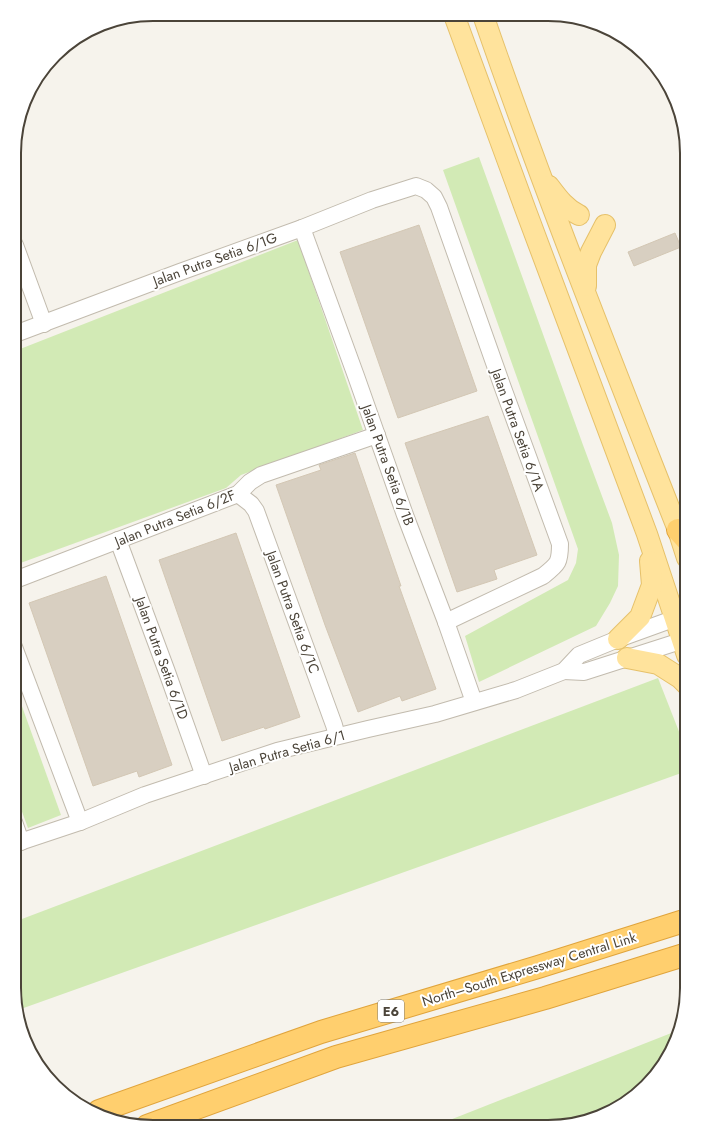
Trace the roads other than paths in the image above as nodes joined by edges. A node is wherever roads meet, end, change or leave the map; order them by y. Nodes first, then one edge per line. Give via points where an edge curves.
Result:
1 (456, 21) edge
2 (485, 21) edge
3 (540, 175) junction
4 (416, 186) joint
5 (526, 211) junction
6 (580, 215) dead end
7 (605, 225) dead end
8 (302, 228) junction
9 (562, 233) junction
10 (21, 261) edge
11 (548, 269) junction
12 (586, 295) junction
13 (44, 324) junction
14 (21, 332) edge
15 (377, 435) junction
16 (238, 494) junction
17 (680, 530) edge
18 (647, 534) junction
19 (118, 540) junction
20 (21, 578) edge
21 (680, 614) edge
22 (680, 616) edge
23 (446, 622) junction
24 (618, 639) junction
25 (680, 646) edge
26 (627, 658) junction
27 (21, 666) edge
28 (564, 671) junction
29 (680, 678) edge
30 (474, 702) junction
31 (337, 736) junction
32 (204, 776) junction
33 (80, 822) junction
34 (21, 842) edge
35 (680, 922) edge
36 (680, 956) edge
37 (102, 1110) edge
38 (163, 1120) edge

1 - 5 main road
2 - 3 main road
3 - 6 main road via 562,203
3 - 9 main road
4 - 8 street, Jalan Putra Setia 6/1G via 372,200
4 - 23 street, Jalan Putra Setia 6/1A via 434,197 439,207 560,544 560,559 543,576
5 - 9 main road via 543,225
5 - 11 main road
7 - 12 main road via 586,265
8 - 13 street, Jalan Putra Setia 6/1G
8 - 15 street, Jalan Putra Setia 6/1B
9 - 11 main road
9 - 12 main road
10 - 13 street
11 - 18 main road
12 - 17 main road
13 - 14 street, Jalan Putra Setia 6/1G
15 - 16 street, Jalan Putra Setia 6/2F via 261,475
15 - 23 street, Jalan Putra Setia 6/1B
16 - 19 street, Jalan Putra Setia 6/2F
16 - 31 street, Jalan Putra Setia 6/1C via 256,511
18 - 21 main road
18 - 24 main road via 652,584 640,617
19 - 20 street, Jalan Putra Setia 6/2F
19 - 32 street, Jalan Putra Setia 6/1D
22 - 24 street
23 - 30 street, Jalan Putra Setia 6/1B
24 - 28 street via 578,655
25 - 26 street
26 - 28 street via 584,672
26 - 29 main road via 658,664
27 - 33 street
28 - 30 street, Jalan Putra Setia 6/1 via 516,690
30 - 31 street, Jalan Putra Setia 6/1 via 435,714
31 - 32 street, Jalan Putra Setia 6/1 via 277,751
32 - 33 street, Jalan Putra Setia 6/1 via 145,795
33 - 34 street, Jalan Putra Setia 6/1
35 - 37 highway, North–South Expressway Central Link / E6 via 321,1032
36 - 38 highway, E6 via 545,998 336,1057

